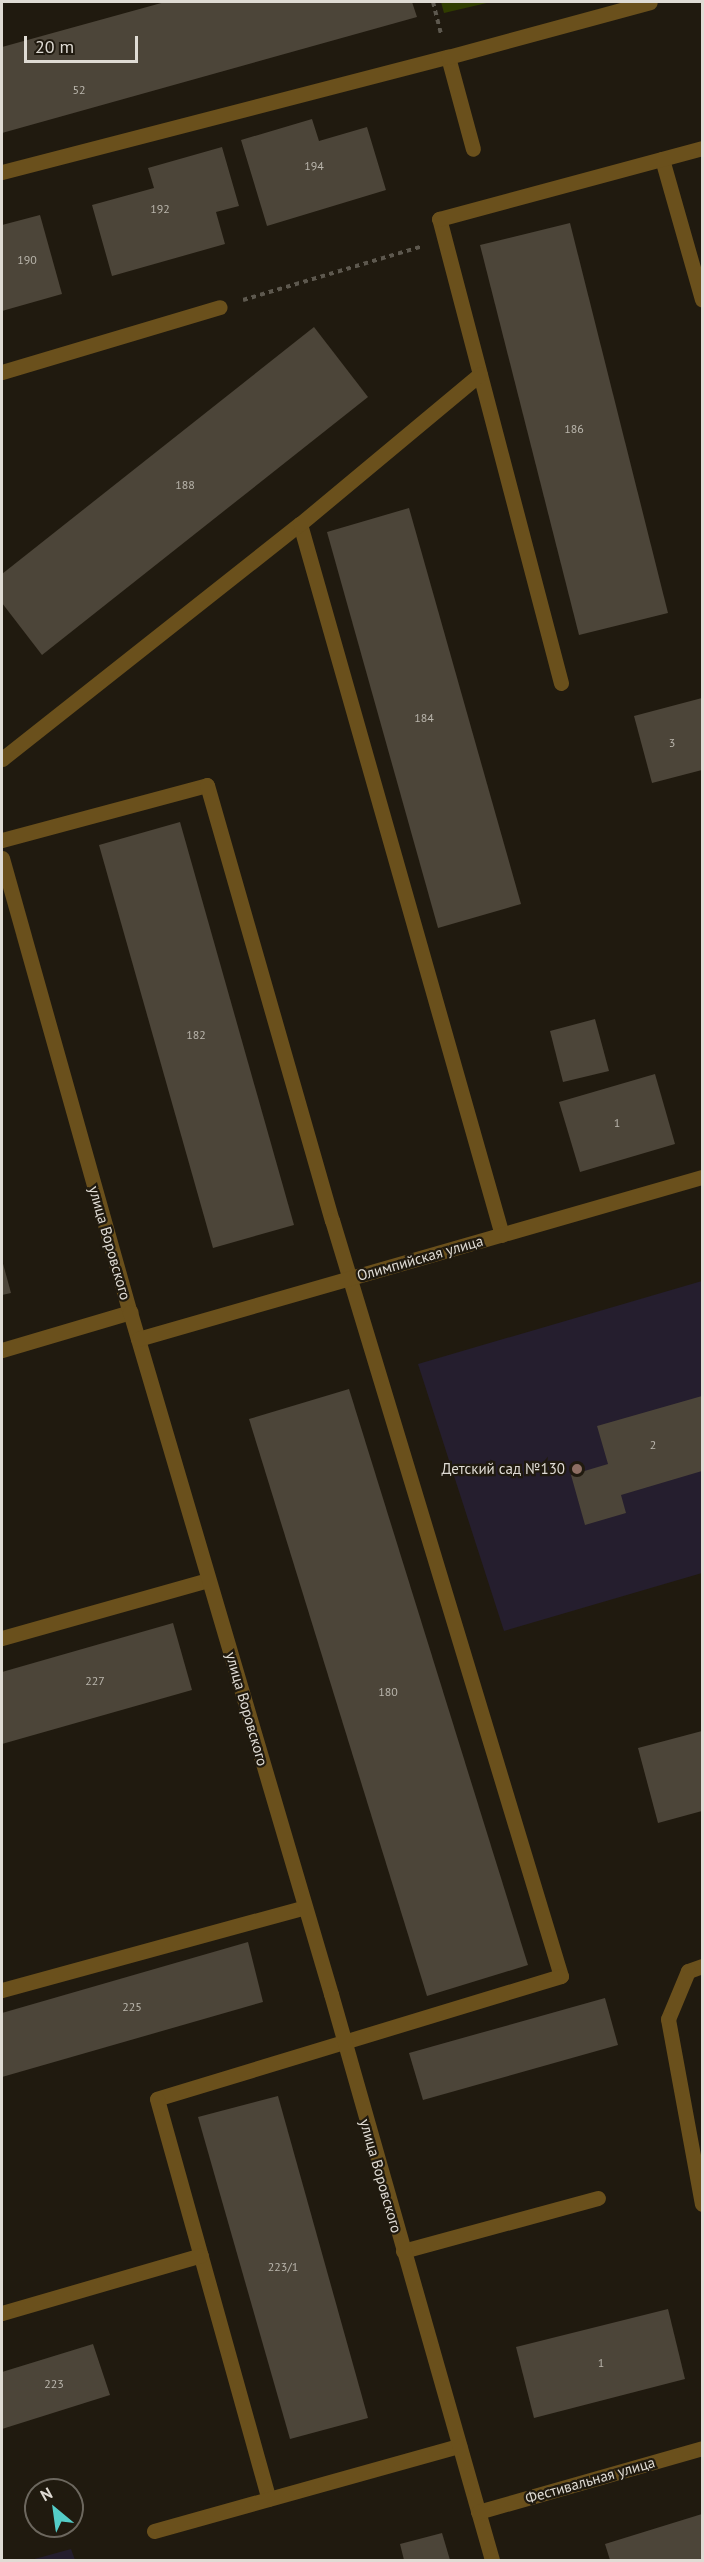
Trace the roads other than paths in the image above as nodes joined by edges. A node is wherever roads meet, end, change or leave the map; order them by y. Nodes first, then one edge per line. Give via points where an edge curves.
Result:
1 (650, 2) edge
2 (448, 57) junction
3 (473, 148) dead end
4 (702, 148) edge
5 (662, 159) junction
6 (2, 172) edge
7 (702, 299) edge
8 (220, 308) road end
9 (2, 372) edge
10 (480, 374) junction
11 (300, 524) junction
12 (561, 682) dead end
13 (2, 759) edge
14 (2, 840) edge
15 (2, 858) edge
16 (702, 1177) edge
17 (502, 1235) junction
18 (350, 1278) junction
19 (130, 1312) junction
20 (138, 1339) junction
21 (2, 1350) edge
22 (208, 1580) junction
23 (2, 1638) edge
24 (305, 1907) junction
25 (702, 1966) edge
26 (2, 1990) edge
27 (342, 2042) junction
28 (598, 2198) dead end
29 (702, 2199) edge
30 (403, 2252) junction
31 (201, 2255) junction
32 (2, 2313) edge
33 (459, 2445) junction
34 (702, 2448) edge
35 (269, 2499) junction
36 (478, 2512) junction
37 (154, 2531) dead end
38 (492, 2560) edge

1 - 2 street
2 - 3 street
2 - 6 street
4 - 5 street
5 - 7 street
5 - 10 street via 439,219
8 - 9 street
10 - 11 street
10 - 12 street
11 - 13 street
11 - 17 street
14 - 18 street via 207,785
15 - 19 street, улица Воровского
16 - 17 street, Олимпийская улица
17 - 18 street, Олимпийская улица
18 - 20 street, Олимпийская улица
18 - 27 street via 561,1976
19 - 20 street, улица Воровского
19 - 21 street
20 - 22 street, улица Воровского
22 - 23 street
22 - 24 street, улица Воровского
24 - 26 street
24 - 27 street, улица Воровского
25 - 29 street via 688,1971 668,2019
27 - 30 street, улица Воровского
27 - 31 street via 157,2099
28 - 30 street
30 - 33 street, улица Воровского
31 - 32 street
31 - 35 street
33 - 35 street
33 - 36 street, улица Воровского
34 - 36 street, Фестивальная улица
35 - 37 street
36 - 38 street, улица Воровского

